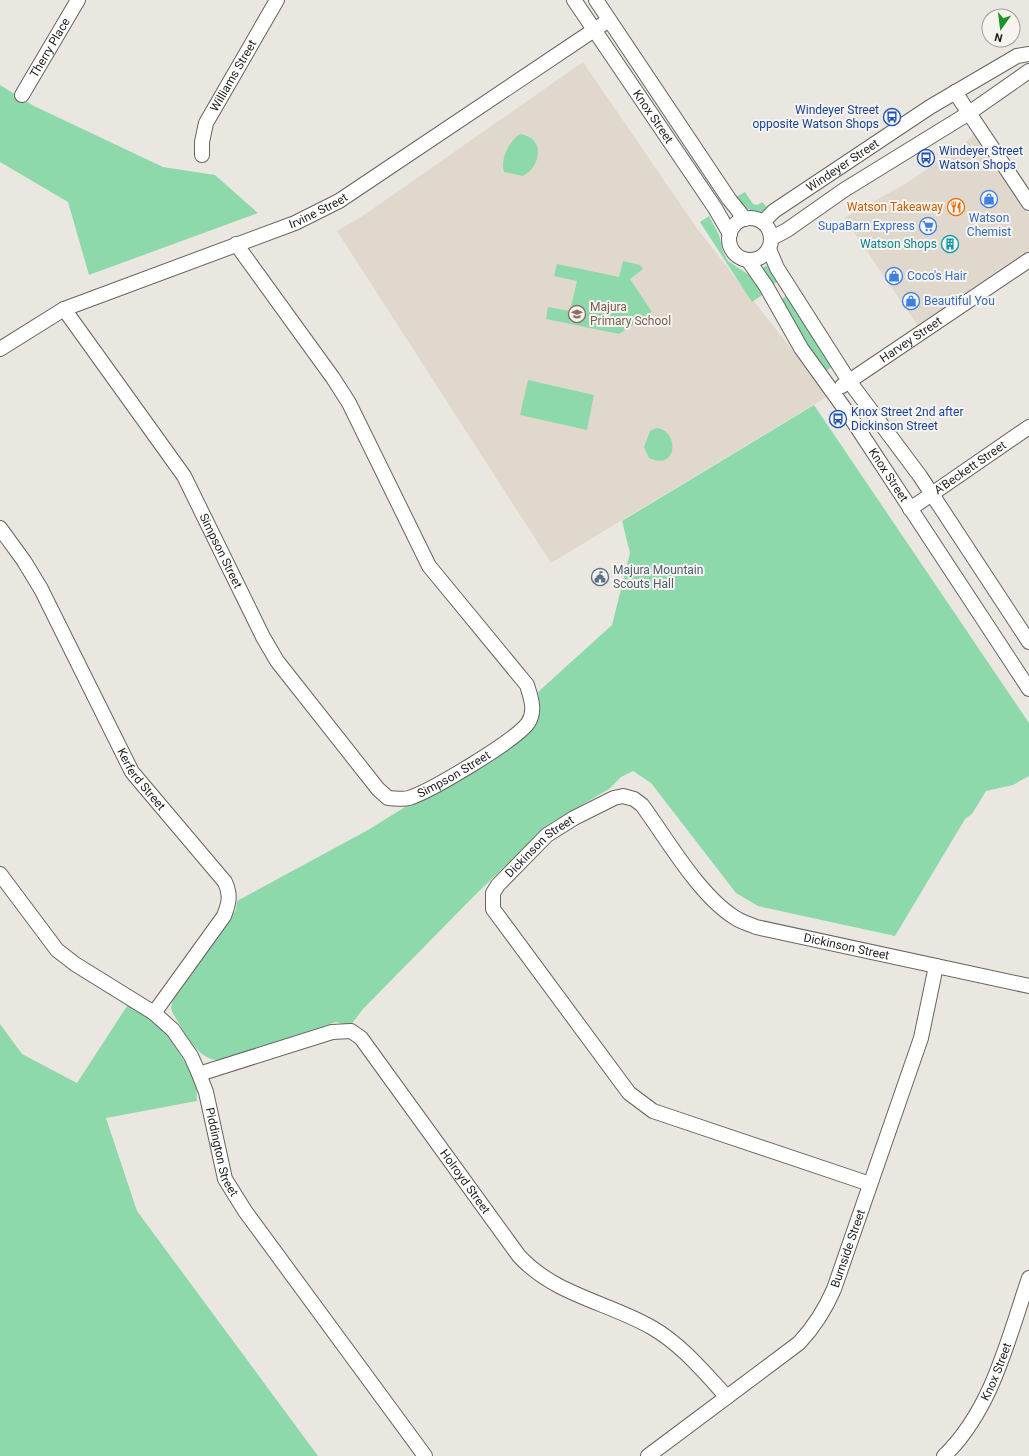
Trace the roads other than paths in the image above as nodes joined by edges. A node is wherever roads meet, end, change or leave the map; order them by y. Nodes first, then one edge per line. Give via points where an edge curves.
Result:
1 (78, 0) edge
2 (277, 0) edge
3 (574, 0) edge
4 (596, 0) edge
5 (609, 20) junction
6 (594, 30) junction
7 (1029, 54) edge
8 (1029, 71) edge
9 (954, 92) junction
10 (22, 96) dead end
11 (969, 113) junction
12 (202, 154) dead end
13 (1029, 203) edge
14 (745, 219) junction
15 (763, 222) junction
16 (730, 234) junction
17 (236, 244) junction
18 (771, 244) junction
19 (748, 260) junction
20 (1029, 260) edge
21 (64, 309) junction
22 (0, 349) edge
23 (849, 381) junction
24 (832, 392) junction
25 (1029, 427) edge
26 (930, 494) junction
27 (910, 509) junction
28 (0, 528) edge
29 (1029, 642) edge
30 (1029, 689) edge
31 (0, 874) edge
32 (936, 966) junction
33 (1029, 986) edge
34 (154, 1012) junction
35 (199, 1074) junction
36 (870, 1184) junction
37 (1029, 1278) edge
38 (727, 1397) junction
39 (951, 1454) edge
40 (425, 1456) edge
41 (648, 1456) edge

1 - 10 street, Therry Place
2 - 12 street, Williams Street via 206,123
3 - 6 street, Knox Street
4 - 5 street, Knox Street
5 - 6 street, Irvine Street
5 - 14 street, Knox Street
6 - 16 street, Knox Street
6 - 17 street, Irvine Street via 339,201 300,220
7 - 9 street, Windeyer Street via 1017,56
8 - 11 street, Windeyer Street
9 - 11 street
9 - 15 street, Windeyer Street via 774,211
11 - 13 street
11 - 18 street, Windeyer Street via 844,190
14 - 15 street via 753,218
14 - 16 street via 736,223
15 - 18 street via 770,230
16 - 19 street via 732,250 739,257
17 - 21 street, Irvine Street
17 - 21 street, Simpson Street via 349,403 429,566 527,685 532,714 528,723 518,733 471,765 408,798 388,798 378,789 277,661 184,476
18 - 19 street via 761,258
18 - 23 street, Knox Street via 777,268
19 - 24 street, Knox Street via 766,286 801,348
20 - 23 street, Harvey Street
21 - 22 street, Irvine Street
23 - 24 street, Harvey Street
23 - 26 street, Knox Street via 920,476
24 - 27 street, Knox Street
25 - 26 street, A'Beckett Street
26 - 27 street, A'Beckett Street
26 - 29 street, Knox Street
27 - 30 street, Knox Street
28 - 34 street, Kerferd Street via 24,560 41,589 132,772 225,882 230,893 224,916
31 - 34 street, Piddington Street via 57,950 75,964
32 - 33 street, Dickinson Street
32 - 36 street, Burnside Street via 921,1038
32 - 36 street, Dickinson Street via 756,927 734,918 720,907 694,877 642,805 623,796 574,818 547,835 493,893 493,909 505,928 628,1093 653,1111
34 - 35 street, Piddington Street via 173,1030 191,1056
35 - 38 street, Holroyd Street via 332,1032 351,1031 361,1038 519,1256 532,1270 556,1285 667,1336
35 - 40 street, Piddington Street via 206,1092 225,1180
36 - 38 street, Burnside Street via 834,1289 813,1328 799,1343
37 - 39 street, Knox Street via 983,1403
38 - 41 street, Burnside Street

